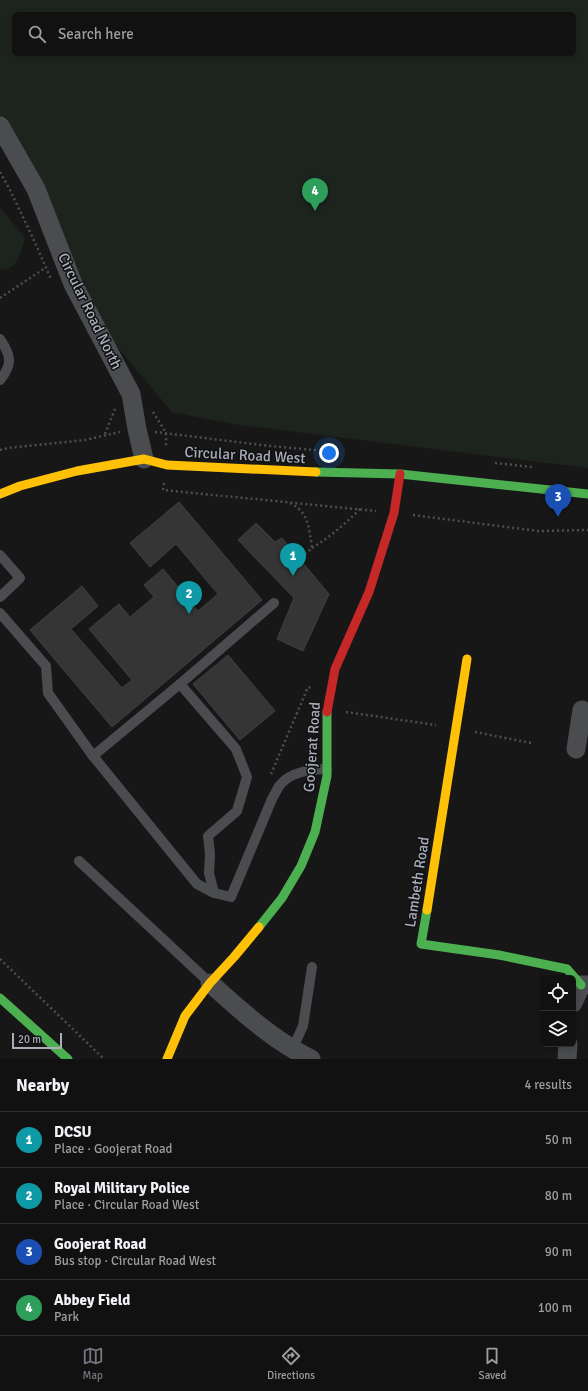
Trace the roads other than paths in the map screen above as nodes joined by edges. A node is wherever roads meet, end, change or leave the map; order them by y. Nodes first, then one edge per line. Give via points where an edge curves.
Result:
1 (0, 126) edge
2 (0, 339) edge
3 (0, 380) edge
4 (144, 459) junction
5 (400, 474) junction
6 (0, 494) edge
7 (588, 494) edge
8 (0, 556) edge
9 (0, 596) edge
10 (274, 603) dead end
11 (0, 613) edge
12 (467, 659) dead end
13 (180, 684) junction
14 (582, 710) dead end
15 (576, 749) dead end
16 (93, 756) junction
17 (327, 769) junction
18 (79, 861) dead end
19 (214, 893) junction
20 (312, 967) dead end
21 (210, 983) junction
22 (584, 985) edge
23 (576, 998) edge
24 (0, 999) edge
25 (568, 1047) edge
26 (292, 1050) junction
27 (68, 1059) edge
28 (167, 1059) edge
29 (310, 1059) edge
30 (567, 1059) edge

1 - 4 street, Circular Road North via 36,189 74,284 131,394
2 - 3 lane via 6,347 10,361 8,371
4 - 5 street, Circular Road West via 167,465
4 - 6 street, Circular Road West via 77,471
5 - 7 street, Circular Road West
5 - 17 street, Goojerat Road via 394,513 369,592 335,669 327,710
8 - 9 lane via 20,578
10 - 13 lane
11 - 16 lane via 46,666 48,693
12 - 22 street, Lambeth Road via 421,944 498,955 567,969
13 - 16 lane
13 - 19 lane via 236,749 246,777 236,812 208,836 209,873
14 - 15 street
16 - 19 lane via 197,884
17 - 19 lane via 305,771 281,784 272,799 230,897
17 - 21 street, Goojerat Road via 315,832 301,866 282,898
18 - 21 lane
20 - 26 lane via 302,1026
21 - 26 street
21 - 28 street, Goojerat Road via 184,1016
22 - 23 street
24 - 27 street
25 - 30 street
26 - 29 street

